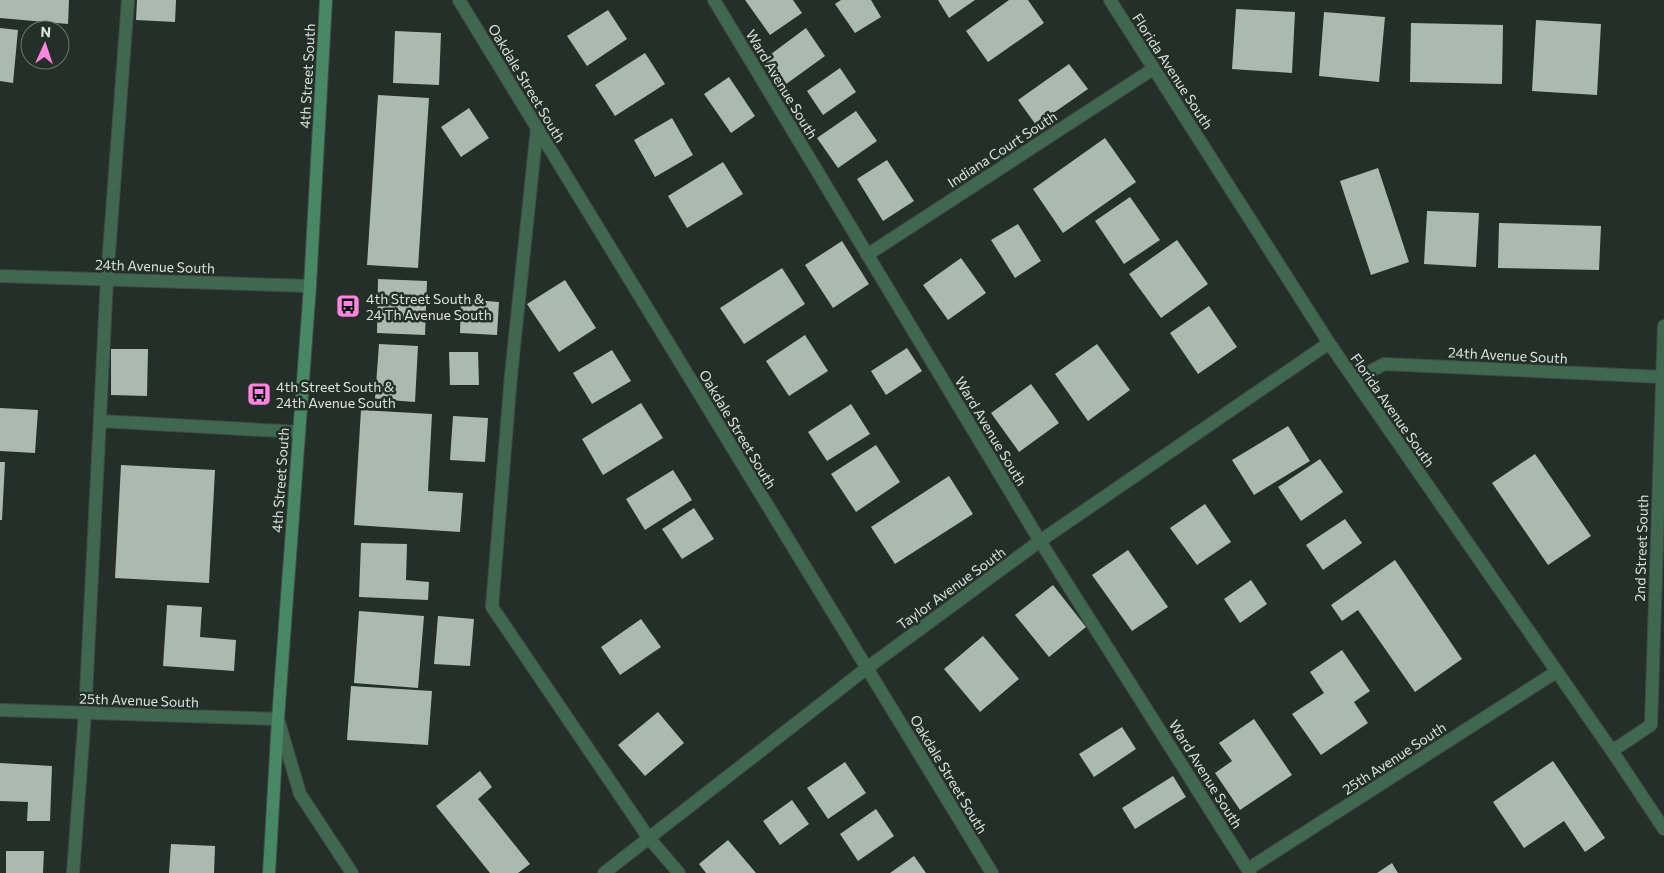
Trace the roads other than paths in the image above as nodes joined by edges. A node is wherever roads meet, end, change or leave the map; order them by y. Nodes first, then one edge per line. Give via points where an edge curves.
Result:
1 (128, 0) edge
2 (326, 0) edge
3 (459, 0) edge
4 (714, 0) edge
5 (1110, 0) edge
6 (1153, 69) junction
7 (537, 128) junction
8 (866, 255) junction
9 (0, 276) edge
10 (107, 279) junction
11 (310, 286) junction
12 (1664, 326) edge
13 (1329, 343) junction
14 (1663, 377) edge
15 (1355, 380) junction
16 (100, 421) junction
17 (299, 432) junction
18 (1040, 541) junction
19 (867, 668) junction
20 (1556, 672) junction
21 (0, 710) edge
22 (85, 713) junction
23 (278, 720) junction
24 (1612, 751) junction
25 (1664, 829) edge
26 (648, 837) junction
27 (1249, 871) edge
28 (73, 873) edge
29 (269, 873) edge
30 (352, 873) edge
31 (604, 873) edge
32 (679, 873) edge
33 (992, 873) edge

1 - 10 street
2 - 11 street, 4th Street South
3 - 7 street, Oakdale Street South
4 - 8 street, Ward Avenue South
5 - 6 street, Florida Avenue South
6 - 8 street, Indiana Court South
6 - 13 street, Florida Avenue South
7 - 19 street, Oakdale Street South
7 - 26 street via 511,375 492,607
8 - 18 street, Ward Avenue South
9 - 10 street, 24th Avenue South
10 - 11 street, 24th Avenue South
10 - 16 street
11 - 17 street, 4th Street South
12 - 14 street, 2nd Street South
13 - 15 street, Florida Avenue South
13 - 18 street, Taylor Avenue South
14 - 15 street, 24th Avenue South via 1384,364
14 - 24 street, 2nd Street South via 1651,725
15 - 20 street, Florida Avenue South
16 - 17 street
16 - 22 street
17 - 23 street, 4th Street South
18 - 19 street, Taylor Avenue South
18 - 27 street, Ward Avenue South
19 - 26 street, Taylor Avenue South
19 - 33 street, Oakdale Street South
20 - 24 street, Florida Avenue South
20 - 27 street, 25th Avenue South
21 - 22 street, 25th Avenue South
22 - 23 street, 25th Avenue South
22 - 28 street
23 - 29 street, 4th Street South
23 - 30 street via 300,794
24 - 25 street, Florida Avenue South
26 - 31 street, Taylor Avenue South
26 - 32 street

